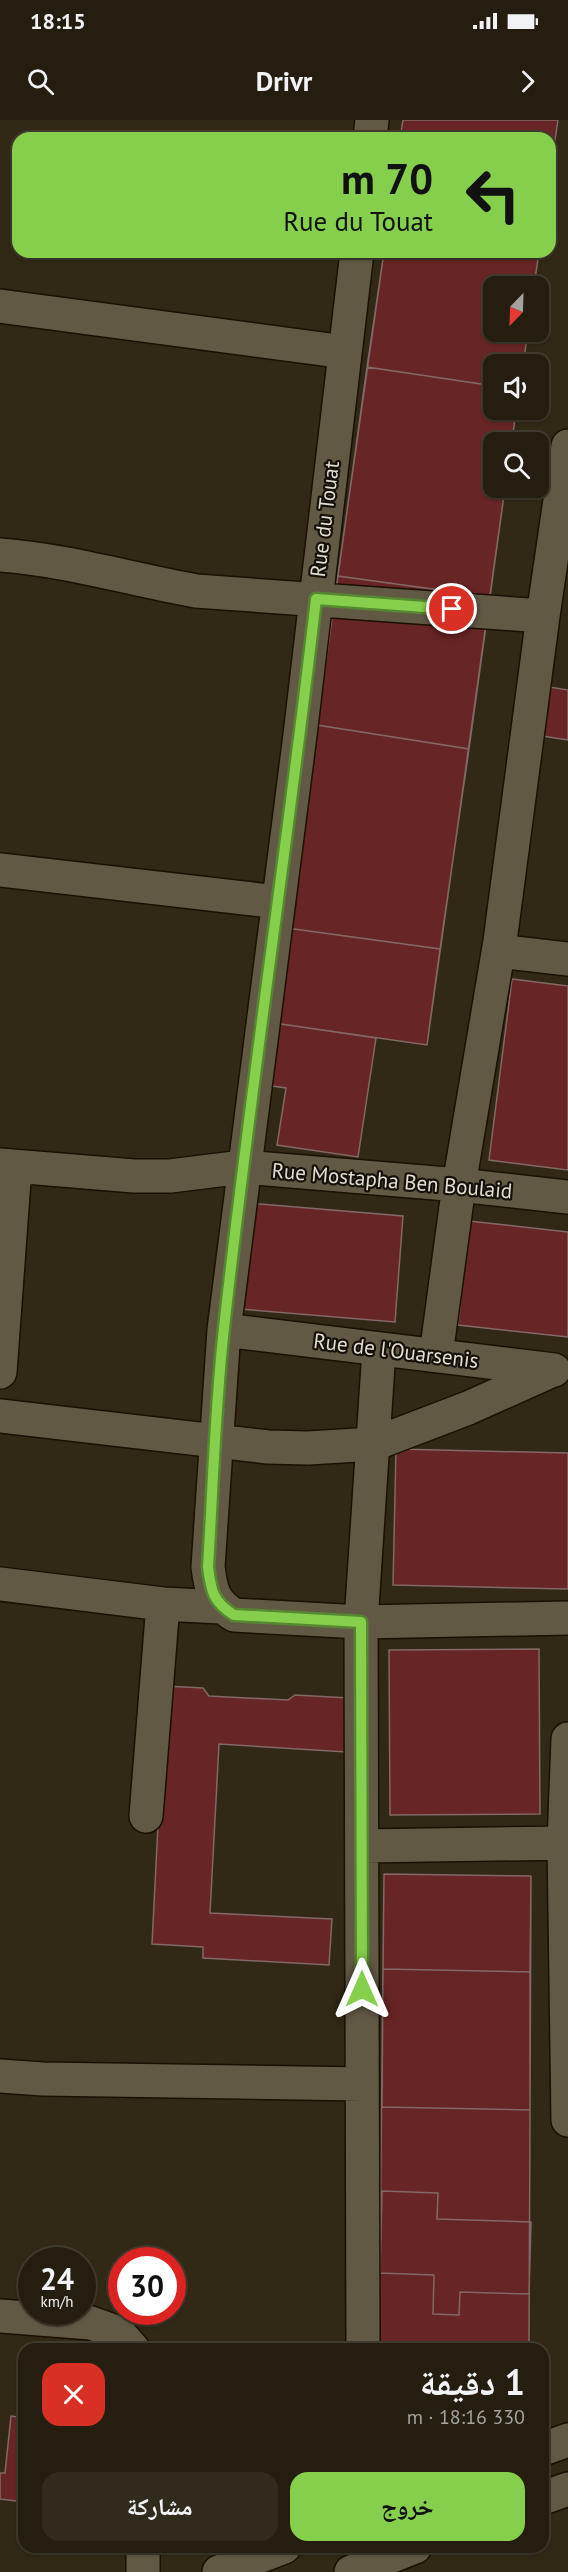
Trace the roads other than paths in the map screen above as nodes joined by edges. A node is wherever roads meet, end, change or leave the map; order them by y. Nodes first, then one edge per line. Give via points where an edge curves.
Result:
1 (356, 258) edge
2 (0, 306) edge
3 (345, 352) junction
4 (568, 446) edge
5 (0, 555) edge
6 (316, 599) junction
7 (543, 616) junction
8 (0, 870) edge
9 (278, 902) junction
10 (499, 951) junction
11 (568, 959) edge
12 (8, 1166) edge
13 (243, 1167) junction
14 (459, 1185) junction
15 (568, 1197) edge
16 (224, 1330) junction
17 (379, 1350) junction
18 (436, 1354) junction
19 (560, 1371) edge
20 (0, 1372) edge
21 (0, 1416) edge
22 (215, 1441) junction
23 (374, 1444) junction
24 (0, 1584) edge
25 (163, 1604) junction
26 (220, 1607) junction
27 (568, 1618) edge
28 (361, 1622) junction
29 (568, 1738) edge
30 (147, 1816) dead end
31 (566, 1843) edge
32 (362, 1846) junction
33 (0, 2076) edge
34 (361, 2084) junction
35 (568, 2101) edge
36 (0, 2316) edge
37 (128, 2343) edge
38 (363, 2343) edge
39 (568, 2440) edge
40 (549, 2447) edge
41 (568, 2489) edge
42 (549, 2496) edge
43 (143, 2553) edge
44 (268, 2553) edge
45 (400, 2553) edge
46 (143, 2572) edge
47 (219, 2572) edge
48 (351, 2572) edge

1 - 3 street, Rue du Touat
2 - 3 street
3 - 6 street, Rue du Touat
4 - 7 street
5 - 6 street via 86,567 196,591
6 - 7 street
6 - 9 street, Rue du Touat
7 - 10 street
8 - 9 street
9 - 13 street, Rue du Touat
10 - 11 street
10 - 14 street
12 - 13 street, Rue Mostapha Ben Boulaid via 134,1176
12 - 20 street
13 - 14 street, Rue Mostapha Ben Boulaid
13 - 16 street, Rue du Touat
14 - 15 street, Rue Mostapha Ben Boulaid
14 - 18 street
16 - 17 street, Rue de l'Ouarsenis
16 - 22 street, Rue du Touat
17 - 18 street, Rue de l'Ouarsenis
17 - 23 street
18 - 19 street, Rue de l'Ouarsenis
19 - 23 street
21 - 22 street
22 - 23 street via 288,1448
22 - 26 street, Rue du Touat via 208,1567 210,1587
23 - 28 street
24 - 25 street
25 - 26 street
25 - 30 street
26 - 28 street via 234,1615
27 - 28 street
28 - 32 street
29 - 31 street
31 - 32 street
31 - 35 street
32 - 34 street
33 - 34 street
34 - 38 street
36 - 37 street via 91,2323 119,2333
39 - 40 street
41 - 42 street
43 - 46 street
44 - 47 street
45 - 48 street

